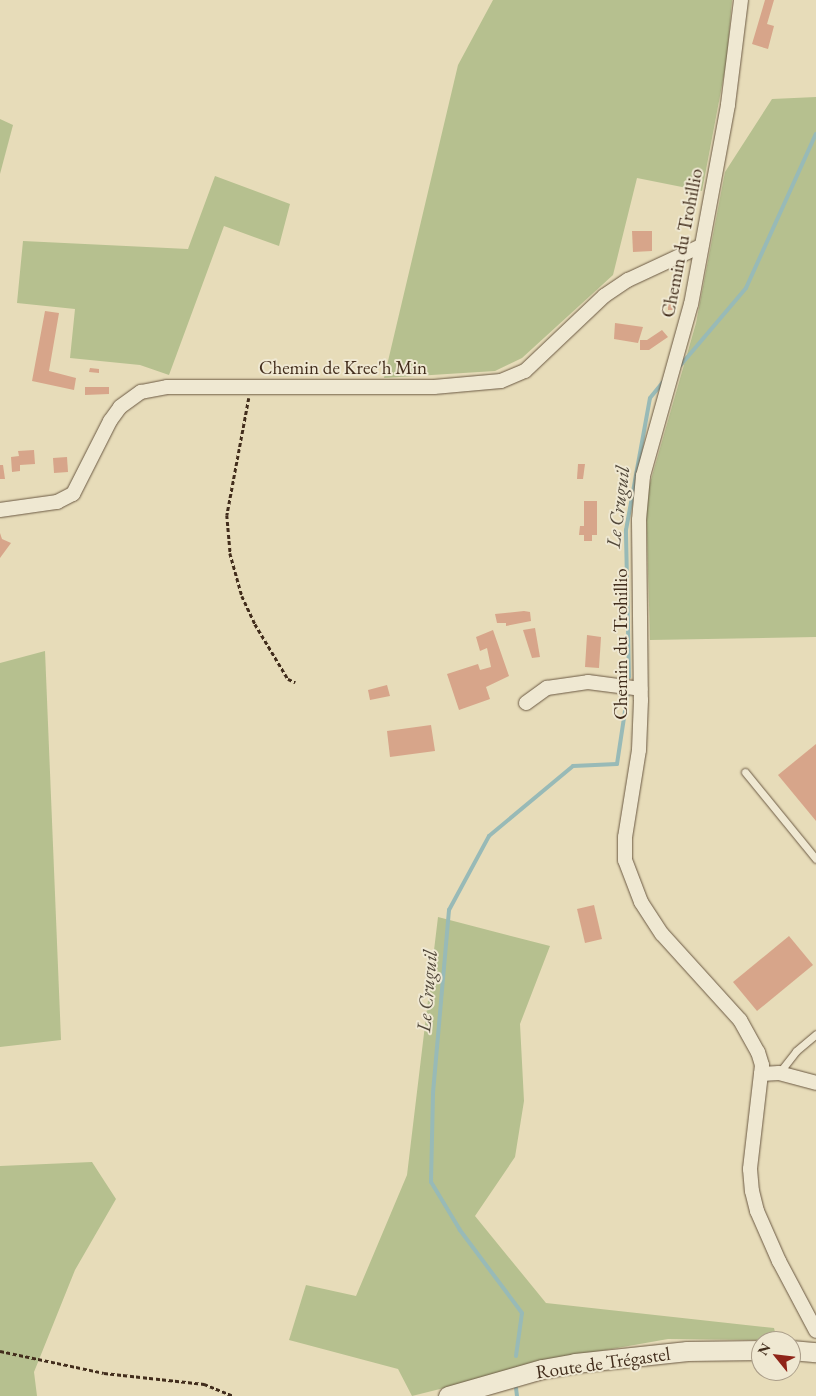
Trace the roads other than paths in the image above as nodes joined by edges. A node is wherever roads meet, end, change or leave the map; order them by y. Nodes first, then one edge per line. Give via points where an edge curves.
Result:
1 (741, 0) edge
2 (701, 246) junction
3 (0, 510) edge
4 (641, 689) junction
5 (526, 703) dead end
6 (745, 772) dead end
7 (816, 859) edge
8 (816, 1034) edge
9 (779, 1073) junction
10 (761, 1074) junction
11 (816, 1083) edge
12 (816, 1331) edge
13 (751, 1350) edge
14 (801, 1351) edge
15 (816, 1352) edge
16 (448, 1396) edge

1 - 2 street, Chemin du Trohillio via 728,105
2 - 3 street, Chemin de Krec'h Min via 649,268 604,296 536,362 514,377 489,383 434,387 167,387 141,392 120,408 110,421 73,494 57,502
2 - 4 street, Chemin du Trohillio via 679,352 643,476 638,520
4 - 5 street via 588,682 547,688
4 - 10 street, Chemin du Trohillio via 639,750 625,837 628,871 640,902 662,934 740,1020 758,1052
6 - 7 lane
8 - 9 lane via 796,1051
9 - 10 street
9 - 11 street
10 - 12 street, Chemin du Trohillio via 750,1169 752,1190 757,1211 778,1261
13 - 16 main road, Route de Trégastel via 651,1354 575,1363
14 - 15 main road

